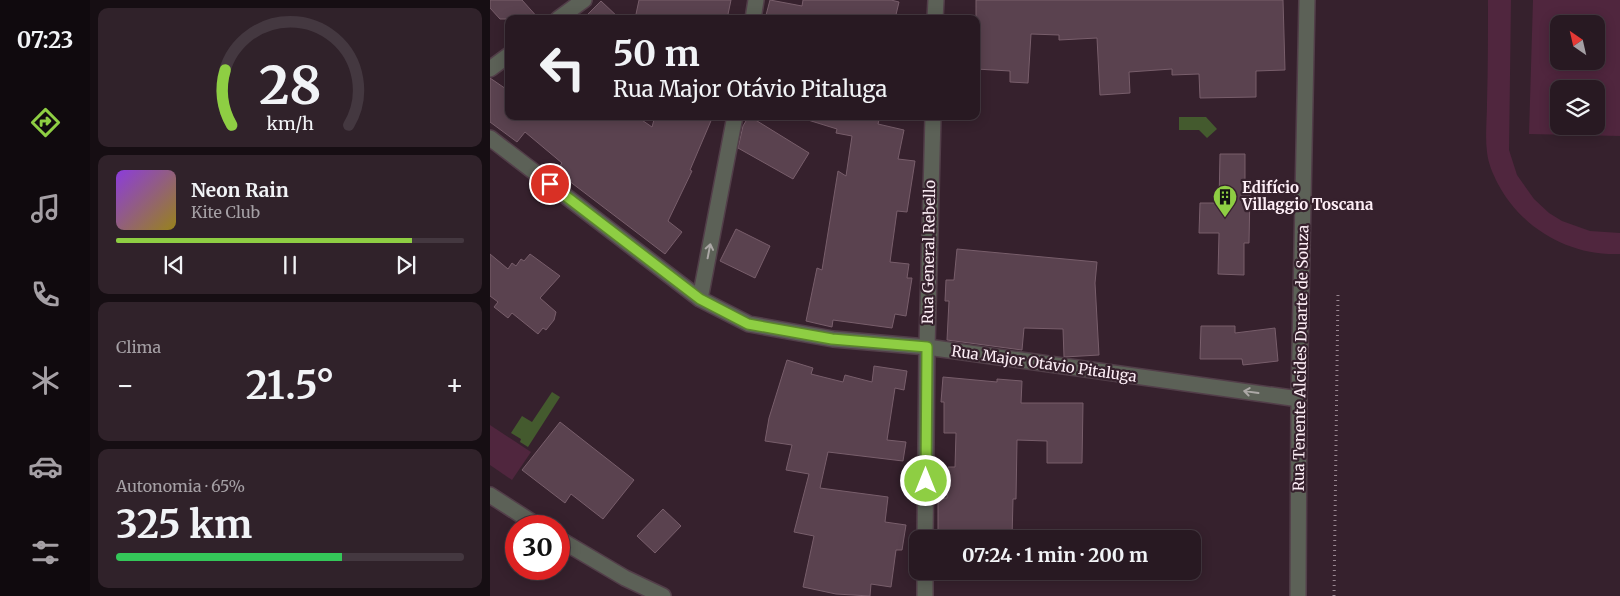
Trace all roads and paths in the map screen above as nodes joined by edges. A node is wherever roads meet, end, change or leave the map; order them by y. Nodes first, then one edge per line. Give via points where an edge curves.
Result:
1 (584, 0) edge
2 (756, 0) edge
3 (936, 0) edge
4 (1307, 0) edge
5 (563, 15) edge
6 (754, 15) edge
7 (935, 15) edge
8 (505, 58) edge
9 (490, 69) edge
10 (734, 120) edge
11 (933, 120) edge
12 (490, 138) edge
13 (1338, 292) dead end
14 (700, 299) junction
15 (927, 347) junction
16 (1299, 399) junction
17 (490, 495) edge
18 (521, 515) edge
19 (925, 530) edge
20 (570, 545) edge
21 (925, 580) edge
22 (664, 596) edge
23 (924, 596) edge
24 (1298, 596) edge
25 (1334, 596) edge

1 - 5 street
2 - 6 street
3 - 7 street
4 - 16 street, Rua Tenente Alcides Duarte de Souza
8 - 9 street
14 -> 10 street
11 - 15 street, Rua General Rebello
12 - 14 street, Rua Major Otávio Pitaluga
13 - 25 path
14 - 15 street, Rua Major Otávio Pitaluga via 748,324 832,339
16 -> 15 street, Rua Major Otávio Pitaluga
15 - 19 street, Rua General Rebello
16 - 24 street, Rua Tenente Alcides Duarte de Souza
17 - 18 street
20 - 22 street via 625,578
21 - 23 street

